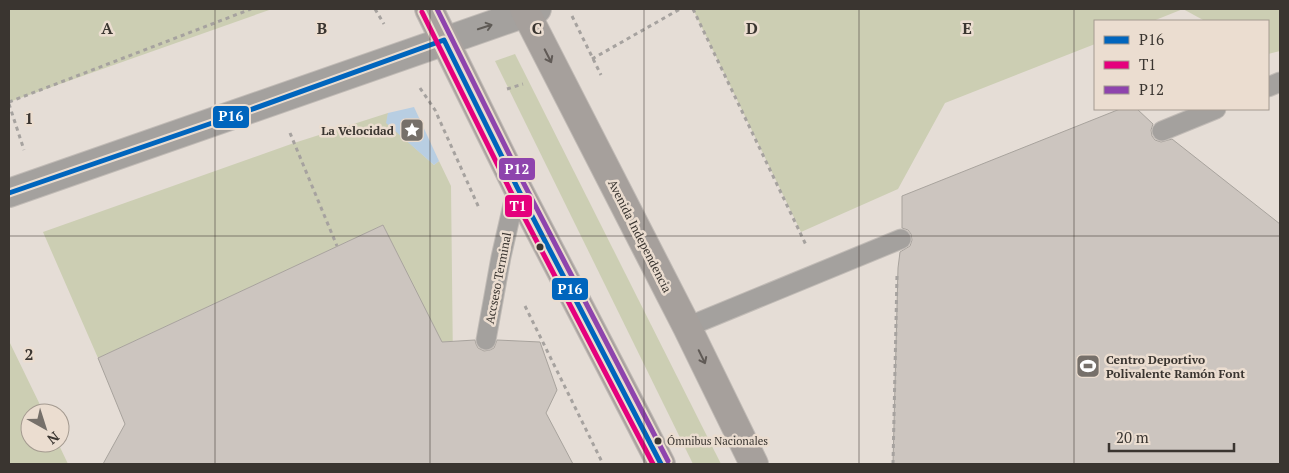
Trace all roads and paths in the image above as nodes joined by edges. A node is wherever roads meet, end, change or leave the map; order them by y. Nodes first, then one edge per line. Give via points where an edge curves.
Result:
1 (251, 9) edge
2 (429, 9) edge
3 (569, 9) edge
4 (680, 9) edge
5 (529, 10) edge
6 (444, 40) junction
7 (594, 59) junction
8 (556, 72) junction
9 (474, 100) junction
10 (9, 103) edge
11 (435, 110) dead end
12 (1214, 110) edge
13 (289, 130) dead end
14 (1162, 131) dead end
15 (34, 184) junction
16 (517, 187) junction
17 (9, 193) edge
18 (901, 239) dead end
19 (337, 246) dead end
20 (687, 327) junction
21 (486, 340) dead end
22 (660, 464) edge
23 (754, 464) edge

1 - 10 path
2 - 6 main road
3 - 7 path
4 - 7 path
6 -> 5 street
5 -> 8 highway, Avenida Independencia
6 - 9 main road
6 - 15 street
7 - 8 path
8 - 9 path
8 - 20 highway, Avenida Independencia
9 - 11 path
9 - 16 main road
10 - 15 path
12 - 14 lane
13 - 19 path
15 - 17 street
16 - 21 lane, Accseso Terminal
16 - 22 main road
18 - 20 lane
20 -> 23 highway, Avenida Independencia

